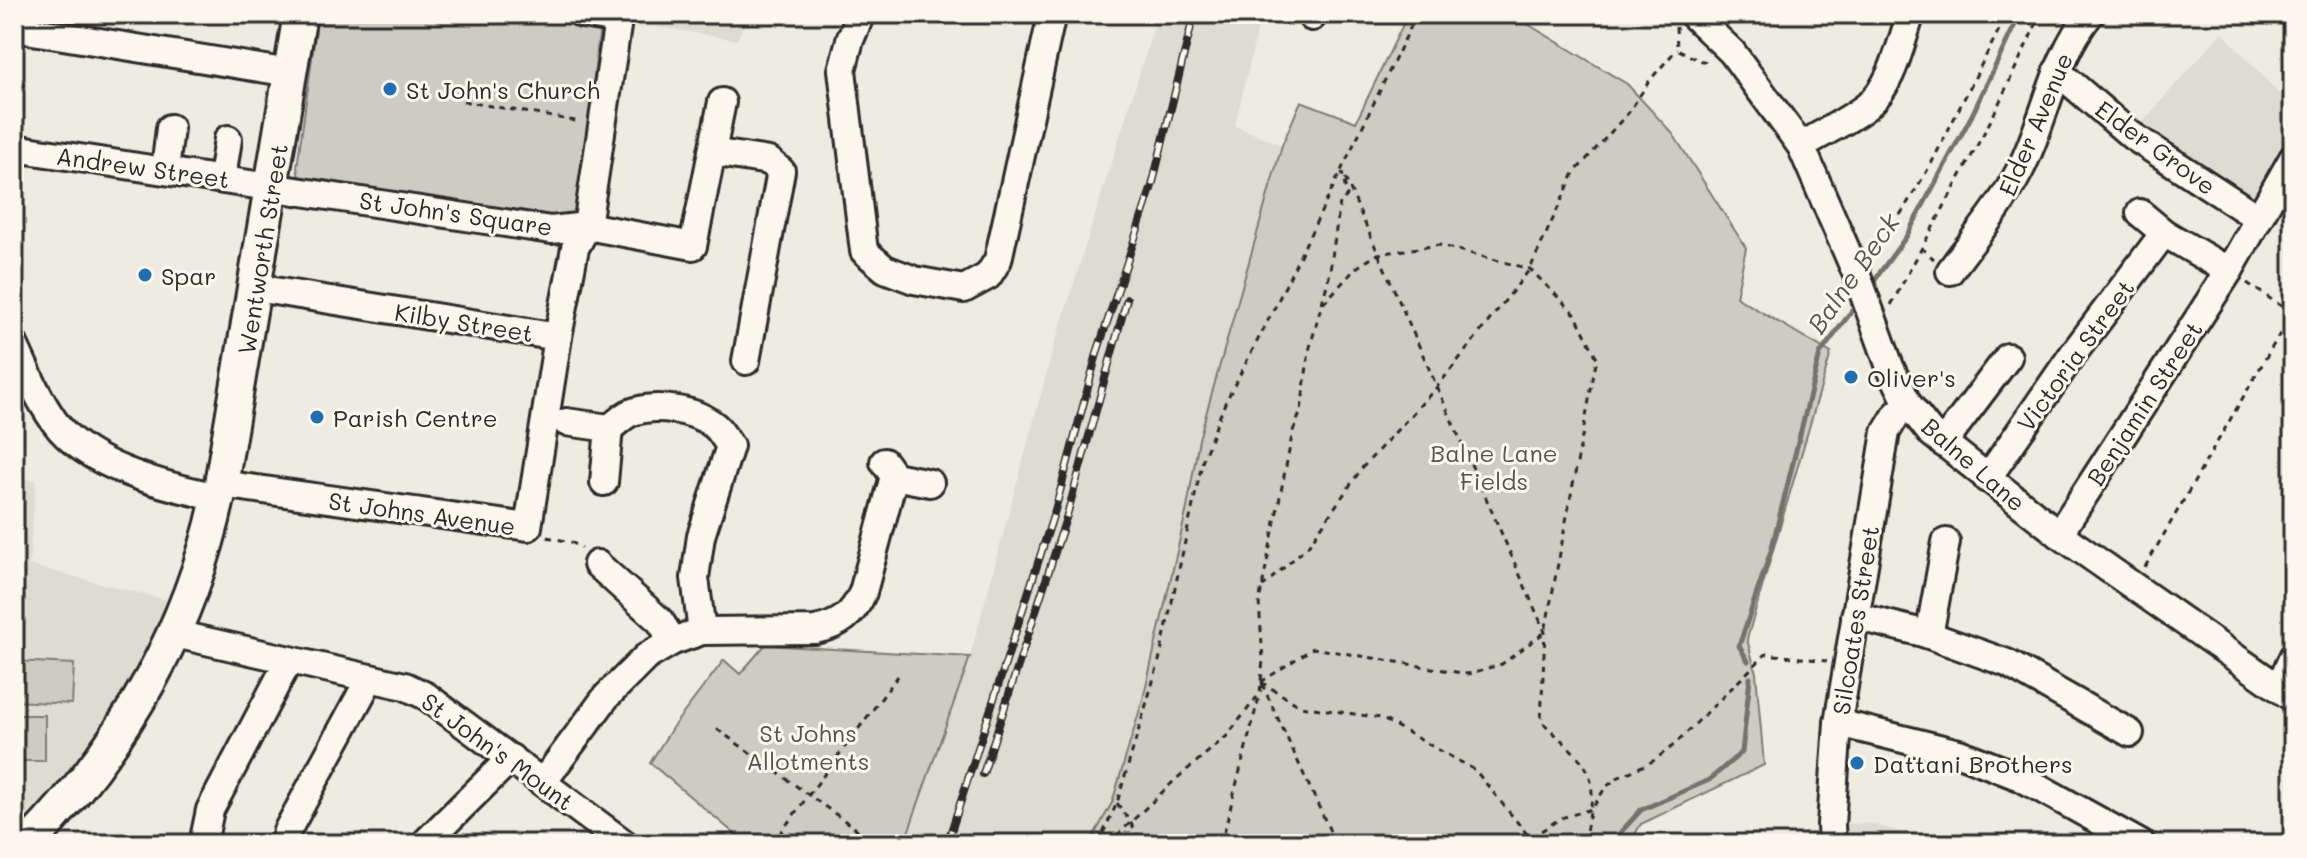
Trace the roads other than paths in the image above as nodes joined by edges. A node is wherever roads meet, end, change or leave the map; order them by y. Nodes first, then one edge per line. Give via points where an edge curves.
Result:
1 (300, 14) edge
2 (582, 14) edge
3 (861, 14) edge
4 (1052, 14) edge
5 (1692, 14) edge
6 (1911, 14) edge
7 (2090, 14) edge
8 (18, 24) edge
9 (2057, 71) junction
10 (290, 73) junction
11 (722, 102) dead end
12 (170, 128) dead end
13 (228, 139) dead end
14 (1801, 146) junction
15 (14, 148) edge
16 (712, 152) junction
17 (2293, 158) edge
18 (165, 170) junction
19 (222, 178) junction
20 (272, 186) junction
21 (2140, 213) dead end
22 (2258, 218) junction
23 (587, 226) junction
24 (2164, 233) junction
25 (1950, 271) dead end
26 (2229, 271) junction
27 (256, 288) junction
28 (558, 337) junction
29 (14, 344) edge
30 (2008, 357) dead end
31 (746, 361) dead end
32 (1908, 404) junction
33 (566, 422) dead end
34 (609, 428) junction
35 (1943, 443) junction
36 (1987, 479) junction
37 (604, 482) dead end
38 (930, 483) dead end
39 (220, 491) junction
40 (2059, 534) junction
41 (1946, 542) dead end
42 (597, 564) road end
43 (1855, 616) junction
44 (702, 631) junction
45 (1923, 633) junction
46 (175, 634) junction
47 (673, 641) junction
48 (2293, 657) edge
49 (289, 660) junction
50 (370, 678) junction
51 (2286, 692) edge
52 (1838, 723) junction
53 (2130, 733) dead end
54 (511, 758) junction
55 (543, 782) junction
56 (28, 844) edge
57 (203, 844) edge
58 (284, 844) edge
59 (424, 844) edge
60 (623, 844) edge
61 (1838, 844) edge
62 (2141, 844) edge

1 - 10 main road, Wentworth Street
2 - 23 street, St John's Square via 618,20
3 - 4 street via 842,70 864,251 885,269 964,289 988,276 998,260
5 - 14 street, Balne Lane via 1732,52
6 - 14 street via 1879,93
7 - 9 street, Elder Avenue
8 - 10 street
9 - 22 street, Elder Grove via 2131,135
9 - 25 street, Elder Avenue via 2021,168
10 - 20 main road, Wentworth Street
11 - 16 street
12 - 18 street
13 - 19 street
14 - 32 street, Balne Lane
15 - 18 street, Andrew Street
16 - 23 street via 693,246
16 - 31 street via 769,161 781,171
17 - 22 street, Benjamin Street
18 - 19 street, Andrew Street
19 - 20 street, Andrew Street
20 - 23 street, St John's Square via 551,230
20 - 27 main road, Wentworth Street
21 - 24 street
22 - 26 street, Benjamin Street
23 - 28 street, Kilby Street via 575,248
24 - 26 street
24 - 36 street, Victoria Street
26 - 40 street, Benjamin Street
27 - 28 street, Kilby Street
27 - 39 main road, Wentworth Street
28 - 39 street, St Johns Avenue via 528,527
29 - 39 street, St Johns Avenue via 55,423 80,448 145,478
30 - 35 street
32 - 35 street, Balne Lane
32 - 43 street, Silcoates Street via 1886,432
33 - 34 street
34 - 37 street
34 - 44 street via 629,413 677,411 700,416 740,442 701,536 695,578
35 - 36 street, Balne Lane
36 - 40 street, Balne Lane
38 - 44 street via 889,469 863,592 856,609 831,627 742,641
39 - 46 main road, Wentworth Street
40 - 51 street, Balne Lane
41 - 45 street via 1931,625
42 - 47 street via 660,621
43 - 45 street
43 - 52 street, Silcoates Street
44 - 47 street
45 - 53 street via 2007,663
46 - 49 street, St John's Mount
46 - 56 main road, Wentworth Street via 108,750
47 - 55 street via 646,657 606,697
48 - 51 street
49 - 50 street, St John's Mount
49 - 57 street via 210,810
50 - 54 street, St John's Mount via 426,696
50 - 58 street
52 - 61 street, Silcoates Street
52 - 62 street via 1959,753 2020,777
54 - 55 street, St John's Mount
54 - 59 street
55 - 60 street, St John's Mount

